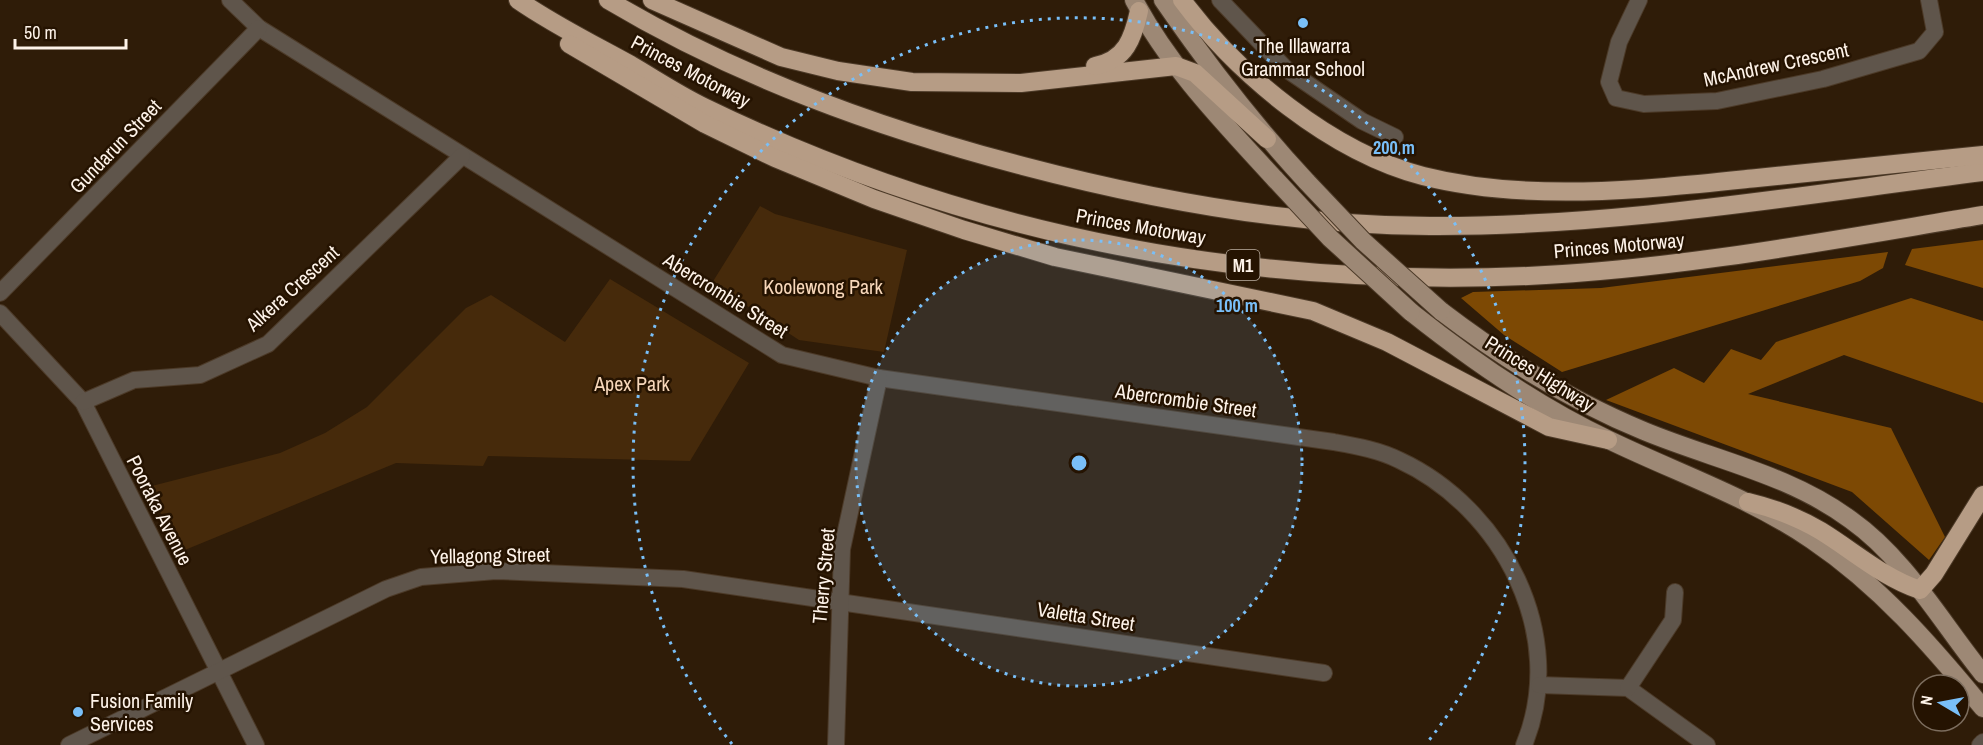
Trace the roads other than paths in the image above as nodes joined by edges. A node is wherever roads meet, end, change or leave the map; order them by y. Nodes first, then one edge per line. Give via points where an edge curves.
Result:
1 (230, 0) edge
2 (518, 0) edge
3 (608, 0) edge
4 (652, 0) edge
5 (1163, 0) edge
6 (1182, 0) edge
7 (1220, 0) edge
8 (1639, 0) edge
9 (1929, 0) edge
10 (1137, 5) edge
11 (547, 19) junction
12 (259, 28) junction
13 (1176, 66) junction
14 (966, 82) junction
15 (1395, 136) dead end
16 (1267, 139) junction
17 (1983, 155) edge
18 (462, 156) junction
19 (1983, 172) edge
20 (1983, 215) edge
21 (0, 293) edge
22 (0, 313) edge
23 (879, 378) junction
24 (83, 402) junction
25 (1608, 440) junction
26 (1983, 495) edge
27 (1748, 502) junction
28 (1920, 590) junction
29 (1675, 592) dead end
30 (841, 600) junction
31 (218, 672) junction
32 (1324, 672) dead end
33 (1983, 674) edge
34 (1539, 686) junction
35 (1628, 688) junction
36 (1983, 708) edge
37 (69, 745) edge
38 (256, 745) edge
39 (836, 745) edge
40 (1524, 745) edge
41 (1707, 745) edge

1 - 12 street, Abercrombie Street
2 - 11 highway, Princes Motorway / M1
3 - 19 highway, Princes Motorway via 696,50 766,81 942,145 1083,182 1257,214 1430,226 1623,218
4 - 14 highway via 750,45 809,64 912,82
5 - 16 main road, Princes Highway via 1204,60
6 - 17 highway via 1207,34 1247,74 1314,124 1378,160 1422,176 1482,186 1606,191
7 - 15 street via 1286,69 1362,121
8 - 9 street, McAndrew Crescent via 1619,42 1609,82 1616,99 1644,104 1717,102 1823,79 1919,51 1935,32
10 - 13 main road, Princes Highway
10 - 14 highway via 1127,48 1116,58 1068,71
11 - 20 highway, Princes Motorway / M1 via 702,106 849,171 937,201 1109,246 1197,260 1348,275 1530,276 1722,258
11 - 25 highway via 550,31 649,93 744,144 831,182 923,217 1055,256 1312,311 1387,342 1549,427
12 - 18 street, Abercrombie Street
12 - 21 street, Gundarun Street
13 - 14 highway via 1021,83
13 - 16 highway via 1195,73
13 - 25 main road, Princes Highway, bridge via 1330,238 1411,312 1510,383
16 - 28 main road, Princes Highway, bridge via 1364,241 1441,311 1482,342 1535,376 1617,419 1783,481 1820,499 1878,540
18 - 23 street, Abercrombie Street via 782,355
18 - 24 street, Alkera Crescent via 268,344 200,375 134,380
22 - 24 street, Pooraka Avenue
23 - 30 street, Therry Street via 843,549
23 - 34 street, Abercrombie Street via 1367,448 1398,459 1463,505 1494,538 1517,574 1536,647
24 - 31 street, Pooraka Avenue
25 - 27 main road, Princes Highway
26 - 28 highway
27 - 28 highway via 1776,510 1820,531 1895,581
27 - 36 main road, Princes Highway via 1811,539 1870,583 1937,652
28 - 33 main road, Princes Highway
29 - 35 street via 1673,620
30 - 31 street, Yellagong Street via 683,579 496,571 421,577 386,589
30 - 32 street, Valetta Street
30 - 39 street, Therry Street
31 - 37 street, Yellagong Street
31 - 38 street, Pooraka Avenue
34 - 35 street
34 - 40 street, Abercrombie Street
35 - 41 street

